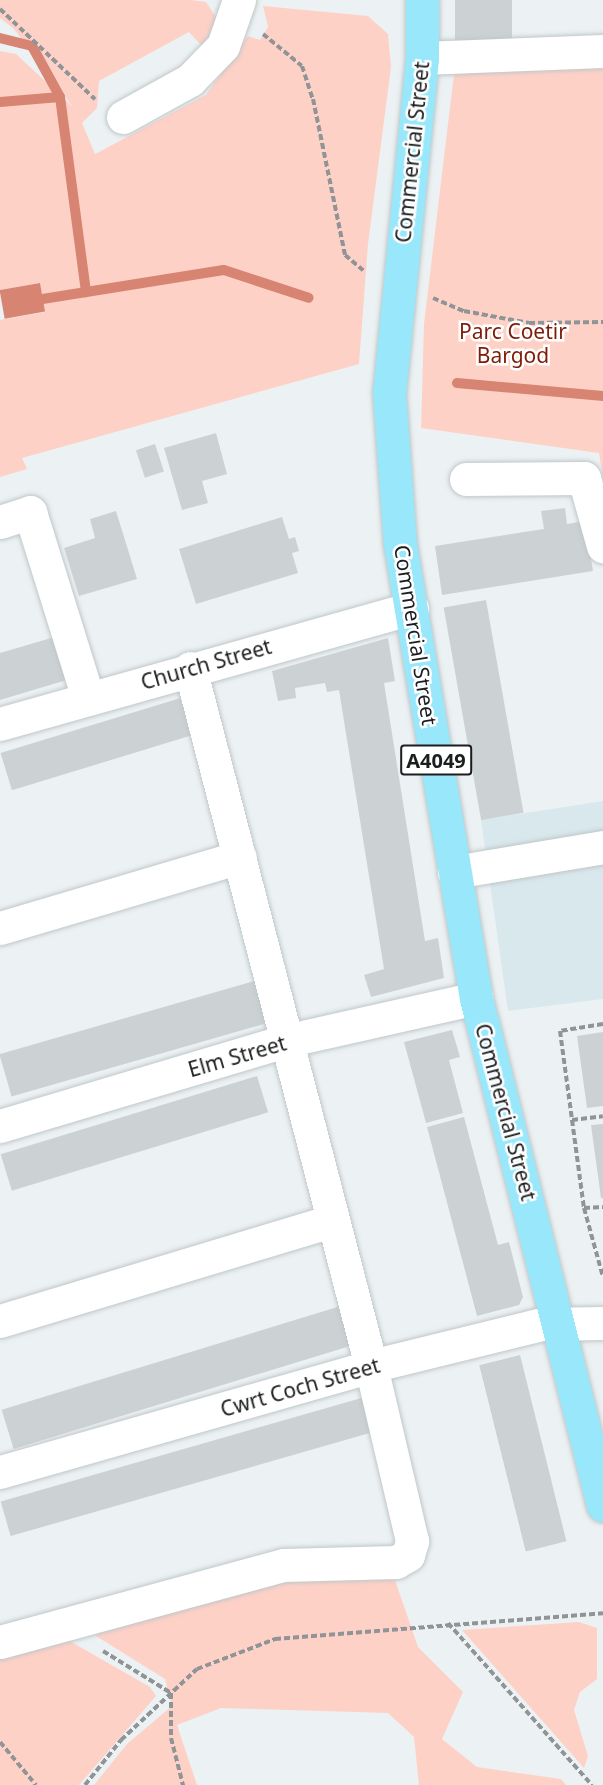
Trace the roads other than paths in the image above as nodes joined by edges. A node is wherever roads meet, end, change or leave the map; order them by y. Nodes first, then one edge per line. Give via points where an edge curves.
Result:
1 (422, 0) edge
2 (237, 9) edge
3 (603, 51) edge
4 (422, 58) junction
5 (123, 117) road end
6 (466, 479) dead end
7 (0, 522) edge
8 (603, 546) edge
9 (412, 608) junction
10 (190, 668) junction
11 (88, 698) junction
12 (0, 724) edge
13 (603, 847) edge
14 (240, 857) junction
15 (454, 872) junction
16 (0, 928) edge
17 (476, 998) junction
18 (285, 1041) junction
19 (0, 1126) edge
20 (332, 1221) junction
21 (0, 1321) edge
22 (560, 1323) junction
23 (603, 1323) edge
24 (371, 1366) junction
25 (0, 1472) edge
26 (603, 1505) edge
27 (0, 1642) edge

1 - 4 main road, Commercial Street / A4049
2 - 5 street via 223,46 190,80
3 - 4 street
4 - 9 main road, Commercial Street / A4049 via 389,392 400,544
6 - 8 street via 584,478
7 - 11 street via 30,512
9 - 10 street, Church Street
9 - 15 main road, Commercial Street / A4049
10 - 11 street, Church Street
10 - 14 street
11 - 12 street, Church Street
13 - 15 street
14 - 16 street
14 - 18 street
15 - 17 main road, Commercial Street / A4049
17 - 18 street, Elm Street
17 - 22 main road, Commercial Street / A4049
18 - 19 street, Elm Street
18 - 20 street
20 - 21 street
20 - 24 street
22 - 23 street, Cwrt Coch Street
22 - 24 street, Cwrt Coch Street via 542,1324
22 - 26 main road, Commercial Street / A4049
24 - 25 street, Cwrt Coch Street
24 - 27 street via 412,1541 408,1555 396,1562 284,1565

